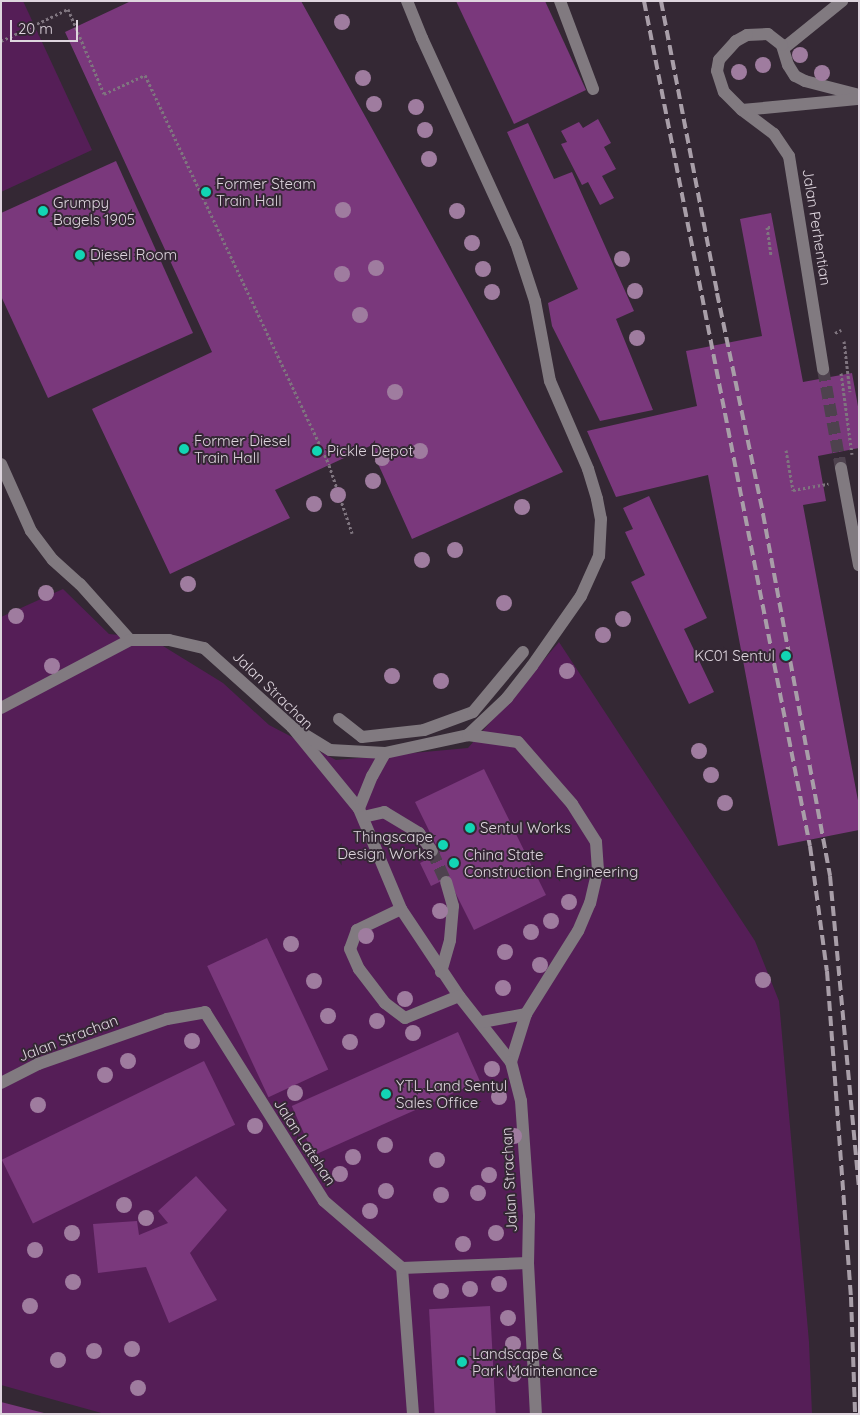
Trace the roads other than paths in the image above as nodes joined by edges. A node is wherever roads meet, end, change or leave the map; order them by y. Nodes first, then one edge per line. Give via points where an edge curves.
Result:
1 (408, 1) edge
2 (560, 1) edge
3 (842, 1) edge
4 (780, 44) junction
5 (593, 89) dead end
6 (859, 95) edge
7 (859, 99) edge
8 (742, 110) junction
9 (823, 369) tunnel mouth
10 (1, 464) edge
11 (841, 468) tunnel mouth
12 (859, 565) edge
13 (130, 640) junction
14 (523, 652) dead end
15 (1, 708) edge
16 (339, 719) dead end
17 (292, 727) junction
18 (468, 735) junction
19 (385, 753) junction
20 (361, 813) junction
21 (432, 851) tunnel mouth
22 (446, 882) tunnel mouth
23 (400, 909) junction
24 (441, 972) junction
25 (459, 996) junction
26 (204, 1012) joint
27 (526, 1014) junction
28 (482, 1022) junction
29 (511, 1062) junction
30 (1, 1083) edge
31 (528, 1263) junction
32 (402, 1268) junction
33 (413, 1414) edge
34 (536, 1414) edge

1 - 18 street via 516,243 535,301 550,381 588,469 601,519 599,556 581,596 507,698
2 - 5 street
3 - 4 street
4 - 6 street via 795,76
4 - 8 street, Jalan Perhentian via 768,34 747,35 736,41 719,60 719,82
7 - 8 street
8 - 9 street, Jalan Perhentian via 774,134 789,156
10 - 13 street via 31,531 53,560 80,584
11 - 12 street
13 - 15 street
13 - 17 street, Jalan Strachan via 169,640 204,648
14 - 16 street via 473,712 424,730 362,737
17 - 19 street via 330,750
17 - 20 street, Jalan Strachan
18 - 19 street
18 - 27 street via 518,742 572,804 596,842 598,868 590,902 578,931
19 - 20 street via 372,776
20 - 21 street via 384,812 419,833
20 - 23 street, Jalan Strachan
22 - 24 street via 453,906 450,940
23 - 24 street, Jalan Strachan
23 - 25 street via 357,930 350,949 359,969 385,1003 405,1018
24 - 25 street, Jalan Strachan
25 - 28 street, Jalan Strachan
26 - 30 street, Jalan Strachan via 167,1018 38,1064
26 - 32 street, Jalan Latehan via 324,1201
27 - 28 street
27 - 29 street
28 - 29 street, Jalan Strachan
29 - 31 street, Jalan Strachan via 521,1101 529,1216
31 - 32 street
31 - 34 street, Jalan Strachan
32 - 33 street

